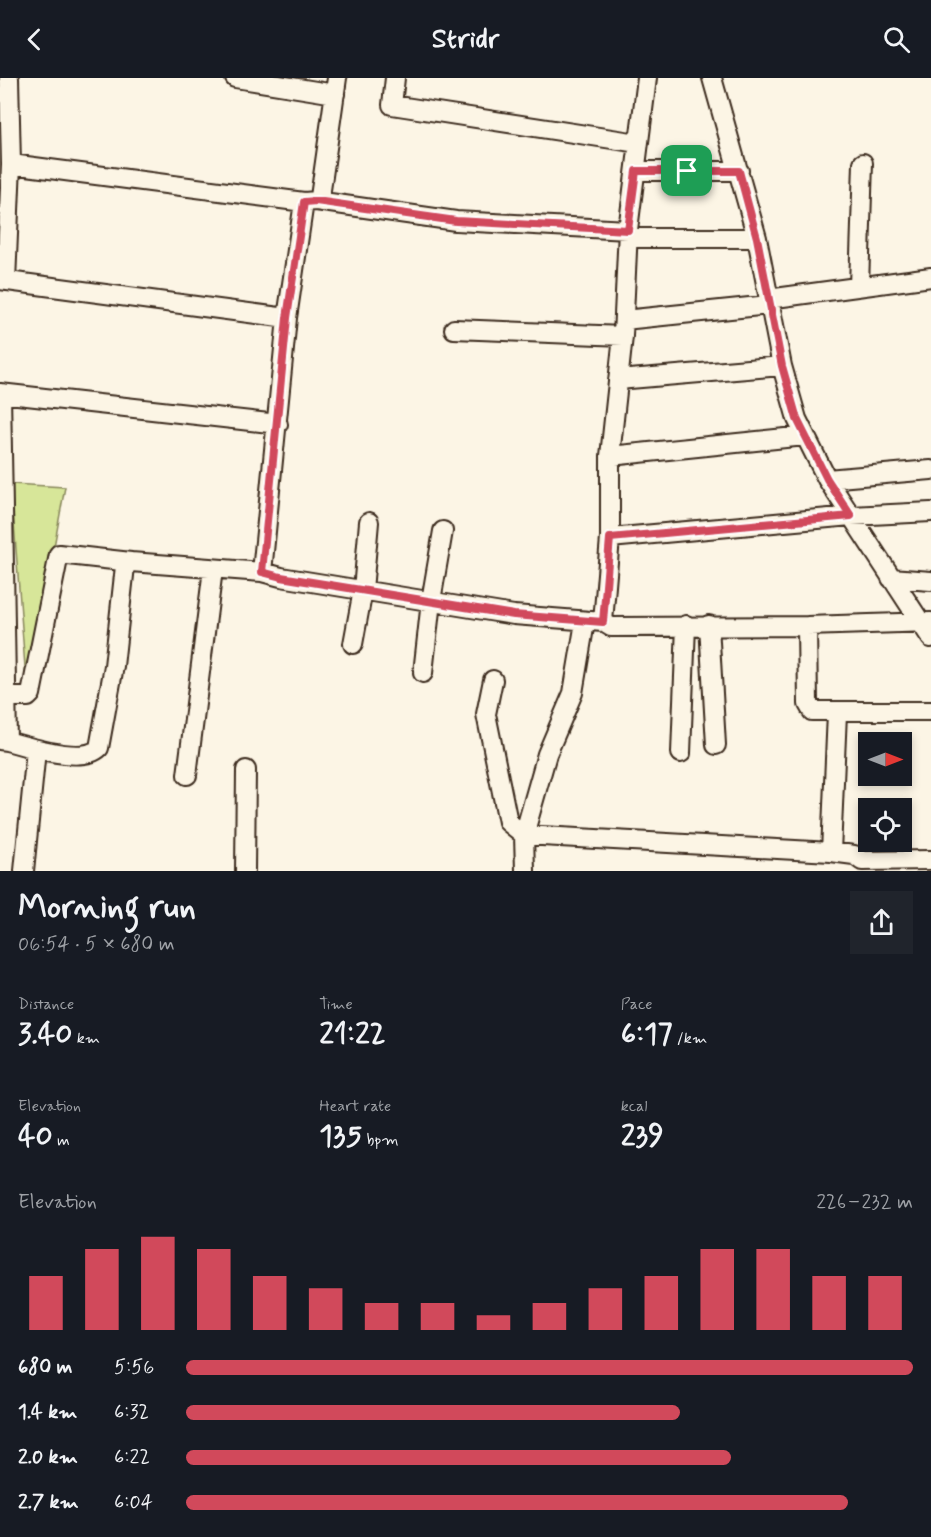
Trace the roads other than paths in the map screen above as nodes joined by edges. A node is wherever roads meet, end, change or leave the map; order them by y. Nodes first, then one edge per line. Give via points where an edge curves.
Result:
1 (9, 78) edge
2 (235, 78) edge
3 (395, 78) edge
4 (647, 78) edge
5 (712, 78) edge
6 (336, 86) edge
7 (638, 143) junction
8 (862, 163) dead end
9 (11, 164) junction
10 (636, 171) junction
11 (739, 171) junction
12 (310, 201) junction
13 (628, 234) junction
14 (757, 238) junction
15 (931, 277) edge
16 (3, 281) edge
17 (859, 286) junction
18 (769, 302) junction
19 (287, 318) junction
20 (624, 328) junction
21 (454, 329) dead end
22 (782, 366) junction
23 (618, 380) junction
24 (0, 393) edge
25 (278, 424) junction
26 (806, 436) junction
27 (610, 456) junction
28 (931, 470) edge
29 (827, 479) junction
30 (931, 512) edge
31 (851, 516) junction
32 (369, 522) dead end
33 (443, 531) dead end
34 (610, 538) junction
35 (131, 562) junction
36 (213, 569) junction
37 (262, 572) junction
38 (891, 578) junction
39 (931, 581) edge
40 (363, 590) junction
41 (431, 601) junction
42 (594, 622) junction
43 (926, 622) edge
44 (686, 625) junction
45 (709, 625) junction
46 (807, 626) junction
47 (931, 638) edge
48 (353, 644) dead end
49 (423, 673) dead end
50 (493, 680) dead end
51 (7, 697) junction
52 (931, 711) edge
53 (837, 713) junction
54 (4, 740) edge
55 (716, 745) dead end
56 (36, 750) junction
57 (681, 753) dead end
58 (246, 770) dead end
59 (187, 775) dead end
60 (524, 835) junction
61 (831, 852) junction
62 (931, 860) edge
63 (862, 866) edge
64 (24, 871) edge
65 (245, 871) edge
66 (525, 871) edge

1 - 9 street
2 - 6 street
3 - 7 street via 392,105
4 - 7 street
5 - 11 street
6 - 12 street via 320,197
7 - 10 street
8 - 17 street
9 - 12 street
9 - 16 street
10 - 11 street
10 - 13 street
11 - 14 street
12 - 13 street via 456,221
12 - 19 street
13 - 14 street
13 - 20 street
14 - 18 street
15 - 17 street
16 - 19 street
17 - 18 street
18 - 20 street
18 - 22 street
19 - 25 street
20 - 21 street
20 - 23 street
22 - 23 street
22 - 26 street
23 - 27 street
24 - 25 street
24 - 51 street
25 - 37 street
26 - 27 street
26 - 29 street
27 - 34 street
28 - 29 street
29 - 31 street
30 - 31 street
31 - 34 street
31 - 38 street
32 - 40 street
33 - 41 street
34 - 42 street
35 - 36 street
35 - 51 street via 59,555 31,694
35 - 56 street via 125,566 114,666 99,748 84,755
36 - 37 street
36 - 59 street
37 - 40 street
38 - 39 street
38 - 43 street
40 - 41 street
40 - 48 street
41 - 42 street via 514,615
41 - 49 street
42 - 44 street via 611,627
42 - 60 street via 573,693 547,754
43 - 46 street
43 - 47 street
44 - 45 street
44 - 57 street
45 - 46 street
45 - 55 street
46 - 53 street via 808,704 812,711
50 - 60 street via 486,714 508,822
51 - 54 street
52 - 53 street
53 - 61 street
54 - 56 street
56 - 64 street
58 - 65 street
60 - 61 street
60 - 66 street
61 - 63 street via 854,855
62 - 63 street

